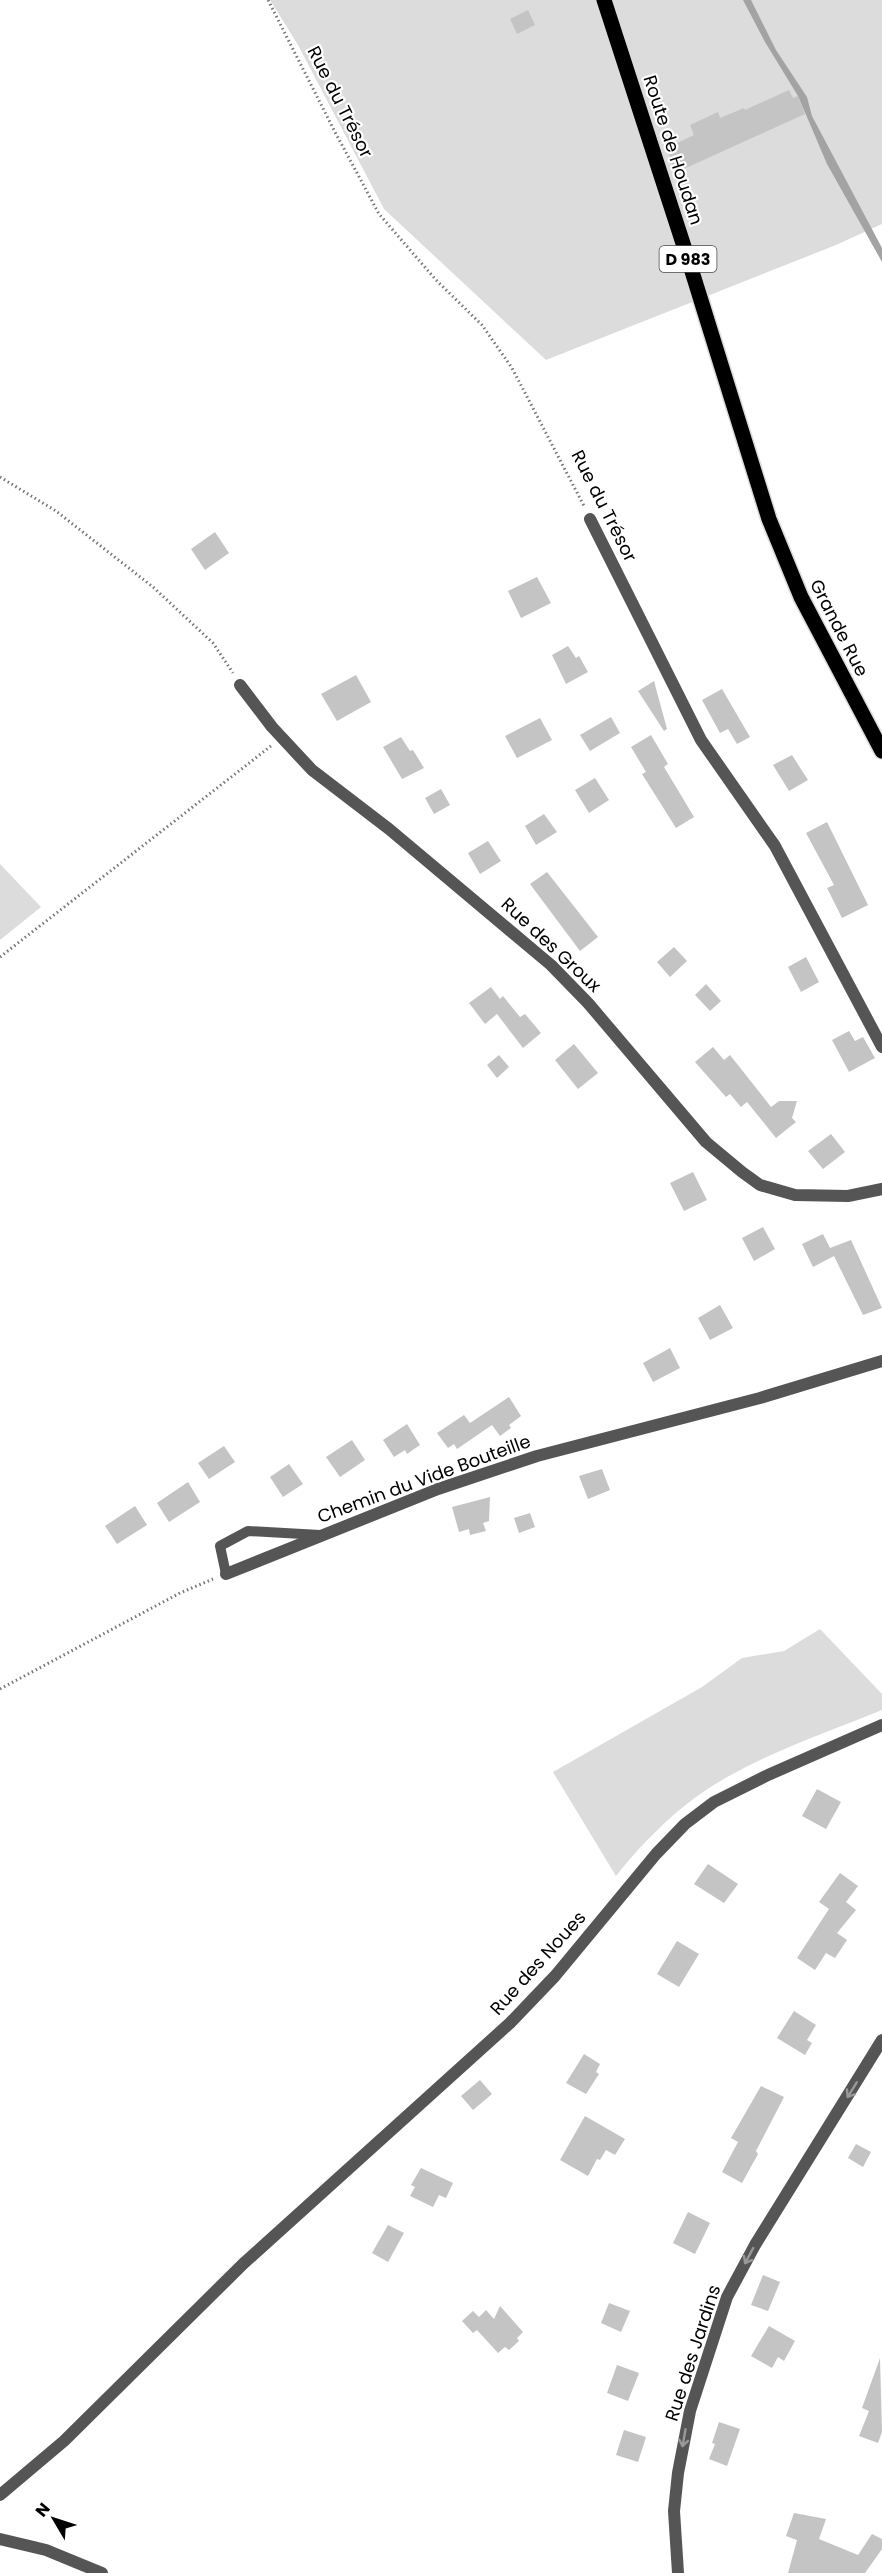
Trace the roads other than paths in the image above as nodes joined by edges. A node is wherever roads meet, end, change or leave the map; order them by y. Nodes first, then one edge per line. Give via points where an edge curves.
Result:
1 (604, 0) edge
2 (590, 519) road end
3 (769, 519) joint
4 (240, 685) road end
5 (882, 751) edge
6 (882, 1047) edge
7 (882, 1189) edge
8 (882, 1361) edge
9 (320, 1535) junction
10 (226, 1574) joint
11 (882, 1725) edge
12 (882, 2040) edge
13 (0, 2495) edge
14 (0, 2539) edge
15 (102, 2573) edge
16 (678, 2573) edge

1 - 3 main road, Route de Houdan / D 983
2 - 6 street, Rue du Trésor via 701,740 775,846
3 - 5 main road, Grande Rue / D 983 via 801,597
4 - 7 street, Rue des Groux via 312,770 551,965 706,1142 742,1172 760,1185 795,1195 848,1196
8 - 9 street, Chemin du Vide Bouteille via 760,1398 537,1456
9 - 10 street, Chemin du Vide Bouteille
9 - 10 lane via 248,1531 220,1546
11 - 13 street, Rue des Noues via 714,1802 685,1824 510,2023 243,2264 64,2441
12 -> 16 street, Rue des Jardins via 755,2245 728,2297 690,2411 678,2473 674,2511
14 - 15 street via 46,2550

